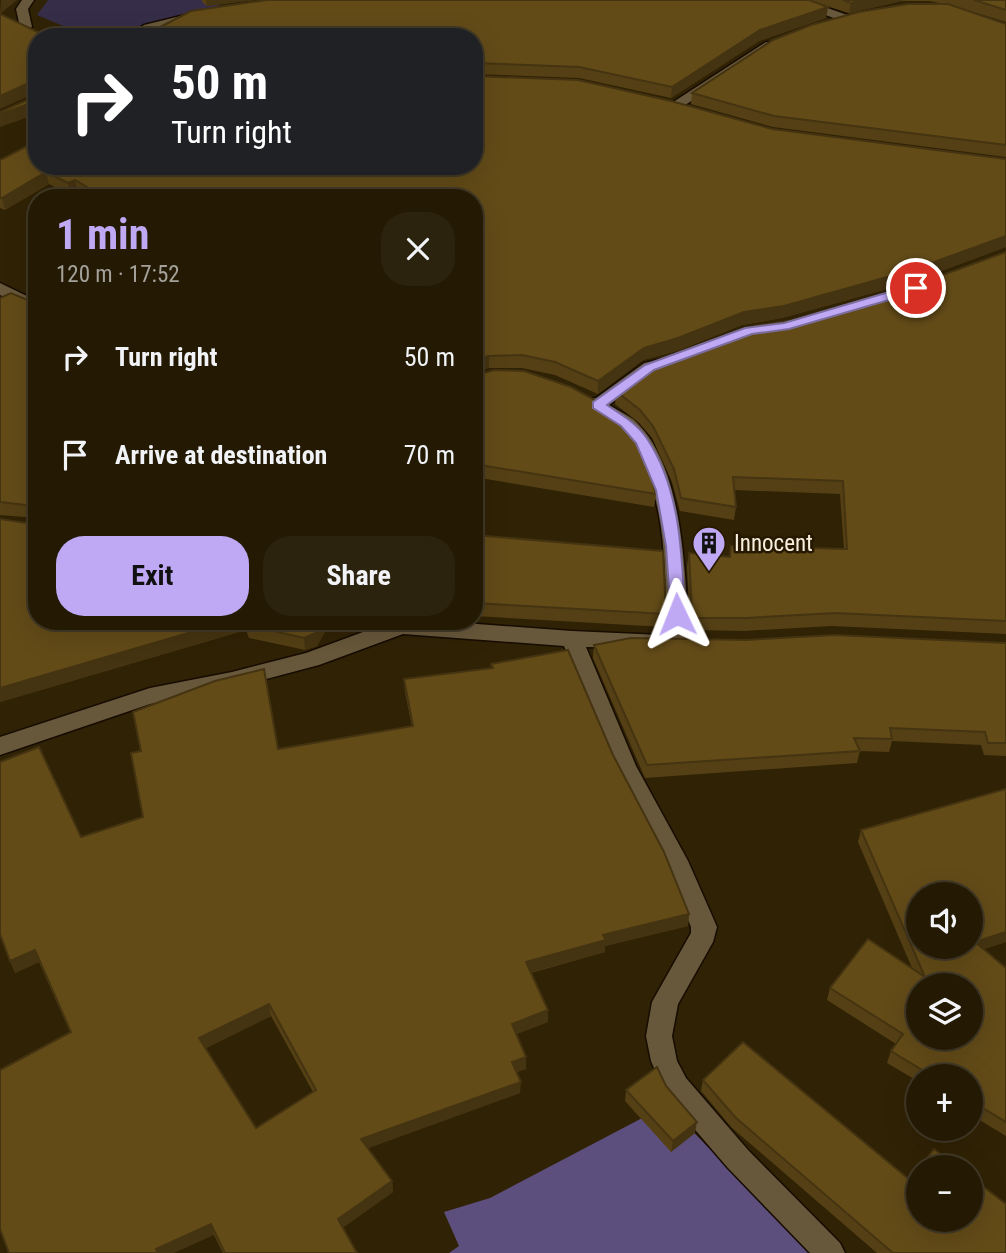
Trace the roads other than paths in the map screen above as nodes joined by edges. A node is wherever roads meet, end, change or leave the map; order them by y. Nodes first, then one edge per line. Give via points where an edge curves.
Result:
1 (28, 0) edge
2 (793, 0) edge
3 (883, 11) edge
4 (215, 13) edge
5 (849, 20) junction
6 (823, 26) edge
7 (26, 28) edge
8 (149, 28) edge
9 (776, 42) edge
10 (674, 107) edge
11 (0, 288) edge
12 (28, 303) edge
13 (673, 360) edge
14 (579, 395) edge
15 (598, 405) junction
16 (382, 630) edge
17 (475, 630) edge
18 (572, 639) junction
19 (678, 640) junction
20 (704, 641) edge
21 (0, 746) edge
22 (830, 1253) edge

1 - 7 street via 22,9
2 - 5 street
3 - 5 street
4 - 8 street
5 - 6 street
9 - 10 street
11 - 12 street
13 - 15 street via 650,368
14 - 15 street
15 - 19 street via 642,441 663,490 674,546
16 - 21 street via 311,660 150,696
17 - 18 street
18 - 19 street
18 - 22 street via 625,767 676,861 704,927 665,1002 659,1035 664,1061 676,1087 729,1149
19 - 20 street

